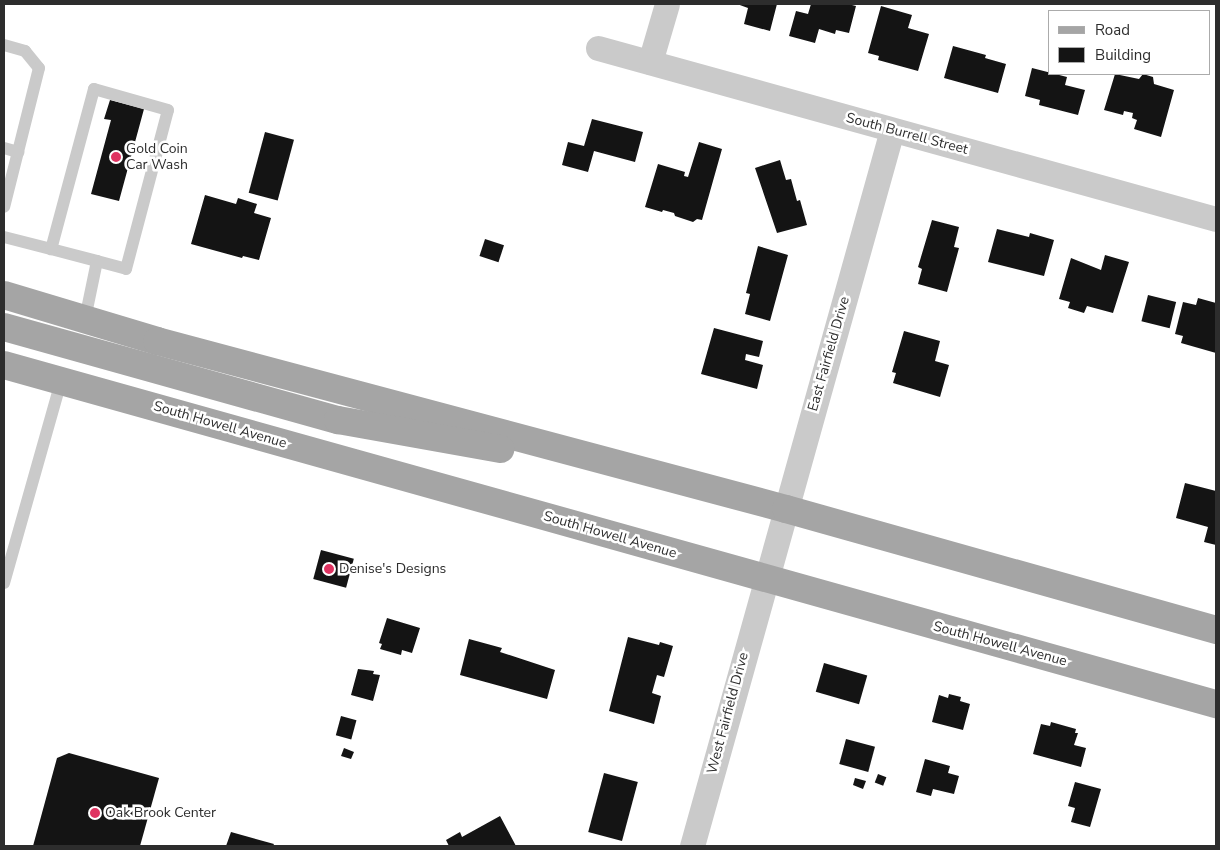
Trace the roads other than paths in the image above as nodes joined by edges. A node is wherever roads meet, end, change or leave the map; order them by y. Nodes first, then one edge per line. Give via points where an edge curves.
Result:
1 (667, 4) edge
2 (4, 45) edge
3 (598, 48) dead end
4 (650, 62) junction
5 (892, 130) junction
6 (4, 148) edge
7 (18, 152) junction
8 (4, 207) edge
9 (1216, 219) edge
10 (4, 237) edge
11 (51, 249) junction
12 (97, 261) junction
13 (4, 295) edge
14 (85, 320) junction
15 (4, 327) edge
16 (4, 365) edge
17 (61, 381) junction
18 (623, 466) junction
19 (786, 509) junction
20 (765, 579) junction
21 (4, 583) edge
22 (1216, 630) edge
23 (1216, 704) edge
24 (692, 846) edge

1 - 4 street
2 - 7 lane via 25,50 39,68
3 - 4 street, South Burrell Street
4 - 5 street, South Burrell Street
5 - 9 street, South Burrell Street
5 - 19 street, East Fairfield Drive
6 - 7 lane
7 - 8 lane
10 - 11 lane
11 - 12 lane
11 - 12 lane via 94,88 168,110 126,269
12 - 14 lane
13 - 14 main road
14 - 18 main road
15 - 18 main road via 338,420 490,448
16 - 17 main road, South Howell Avenue
17 - 20 main road, South Howell Avenue
17 - 21 lane
18 - 19 main road
19 - 20 street, East Fairfield Drive
19 - 22 main road
20 - 23 main road, South Howell Avenue
20 - 24 street, West Fairfield Drive

